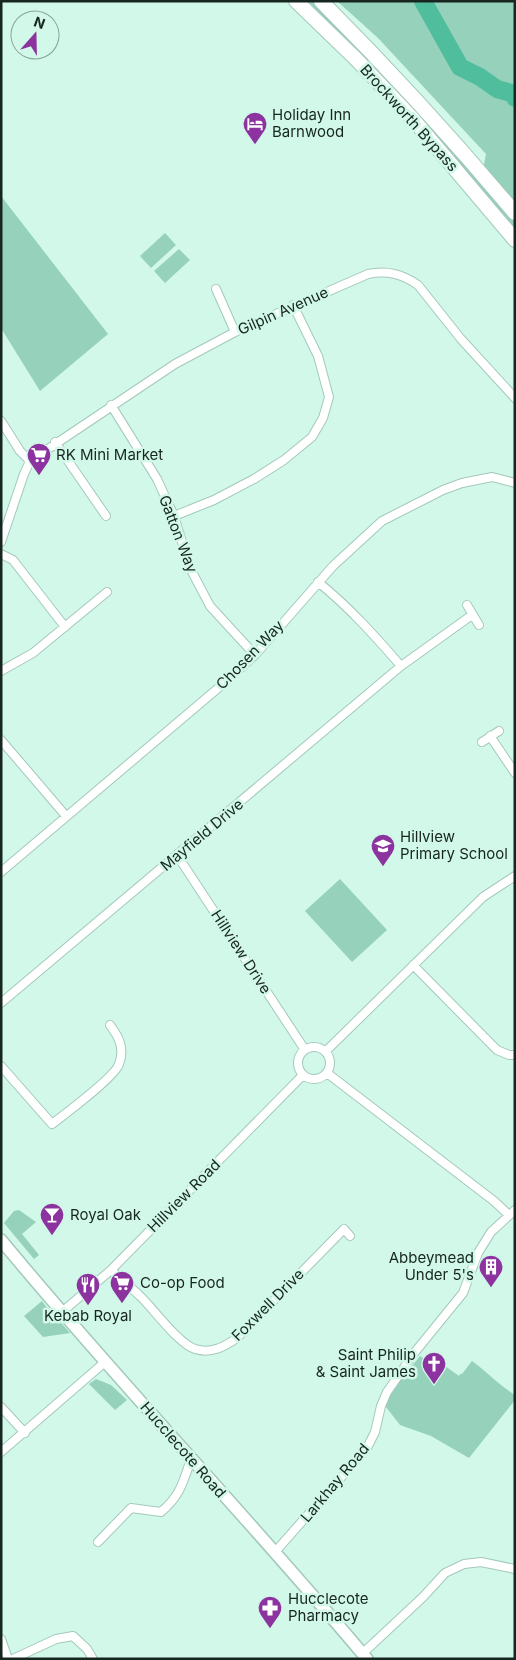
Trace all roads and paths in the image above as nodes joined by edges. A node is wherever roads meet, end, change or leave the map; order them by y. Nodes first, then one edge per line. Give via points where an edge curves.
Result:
1 (296, 1) edge
2 (321, 1) edge
3 (515, 213) edge
4 (515, 240) edge
5 (216, 289) dead end
6 (293, 305) junction
7 (235, 332) junction
8 (515, 398) edge
9 (111, 405) junction
10 (1, 421) edge
11 (56, 442) junction
12 (30, 461) junction
13 (515, 482) edge
14 (106, 516) dead end
15 (174, 516) junction
16 (1, 542) edge
17 (1, 554) edge
18 (318, 582) junction
19 (108, 592) dead end
20 (467, 605) dead end
21 (472, 615) junction
22 (479, 625) dead end
23 (65, 628) junction
24 (254, 655) junction
25 (401, 666) junction
26 (1, 671) edge
27 (499, 731) dead end
28 (490, 736) junction
29 (1, 740) edge
30 (482, 742) dead end
31 (515, 773) edge
32 (66, 816) junction
33 (177, 855) junction
34 (1, 872) edge
35 (515, 876) edge
36 (412, 966) junction
37 (1, 1003) edge
38 (110, 1025) dead end
39 (127, 1032) dead end
40 (118, 1035) junction
41 (305, 1050) junction
42 (326, 1051) junction
43 (515, 1055) edge
44 (1, 1066) edge
45 (327, 1073) junction
46 (303, 1075) junction
47 (512, 1213) edge
48 (350, 1236) dead end
49 (1, 1240) edge
50 (111, 1270) junction
51 (62, 1312) junction
52 (105, 1362) junction
53 (1, 1407) edge
54 (24, 1433) junction
55 (1, 1452) edge
56 (191, 1459) junction
57 (98, 1542) dead end
58 (275, 1552) junction
59 (515, 1569) edge
60 (1, 1638) edge
61 (365, 1656) edge
62 (8, 1659) edge
63 (13, 1659) edge
64 (93, 1659) edge

1 - 4 highway, Brockworth Bypass via 412,118
2 - 3 highway, Brockworth Bypass via 436,120
5 - 7 street
6 - 7 street, Gilpin Avenue
6 - 8 street, Gilpin Avenue via 368,274 378,272 402,276 426,292 461,339
6 - 15 street via 318,356 329,397 323,418 312,437 284,460 214,500
7 - 9 street, Gilpin Avenue via 175,364
9 - 11 street, Gilpin Avenue
9 - 15 street, Gatton Way via 157,479
10 - 12 street
11 - 12 street, Gilpin Avenue
11 - 14 street
12 - 16 street
13 - 18 street, Chosen Way via 492,477 462,483 410,506 382,521
15 - 24 street, Gatton Way via 190,568 210,606
17 - 23 street via 13,560
18 - 24 street, Chosen Way
18 - 25 street via 367,627
19 - 23 street
20 - 21 street
21 - 22 street
21 - 25 street, Mayfield Drive
23 - 26 street via 34,652
24 - 32 street, Chosen Way
25 - 33 street, Mayfield Drive
27 - 28 street
28 - 30 street
28 - 31 street
29 - 32 street
32 - 34 street, Chosen Way
33 - 37 street, Mayfield Drive
33 - 41 street, Hillview Drive
35 - 36 street via 484,897
36 - 42 street
36 - 43 street via 497,1050
38 - 40 street
39 - 40 street
40 - 44 street via 122,1055 116,1070 52,1124
41 - 42 street via 318,1047
41 - 46 street via 298,1062
42 - 45 street via 331,1064
45 - 46 street via 316,1079
45 - 47 street
46 - 50 street, Hillview Road
47 - 58 street, Larkhay Road via 491,1232 478,1253 463,1293 387,1392 367,1448
48 - 50 street, Foxwell Drive via 341,1227 237,1338 214,1350 202,1351 185,1344
49 - 51 street, Hucclecote Road
50 - 51 street, Hillview Road
51 - 52 street, Hucclecote Road
52 - 54 street
52 - 56 street, Hucclecote Road
53 - 54 street
54 - 55 street
56 - 57 street via 173,1501 162,1512 131,1508
56 - 58 street, Hucclecote Road
58 - 61 street, Hucclecote Road
59 - 61 street via 480,1562 464,1564 445,1573
60 - 62 street
63 - 64 street via 56,1639 73,1636 88,1649

